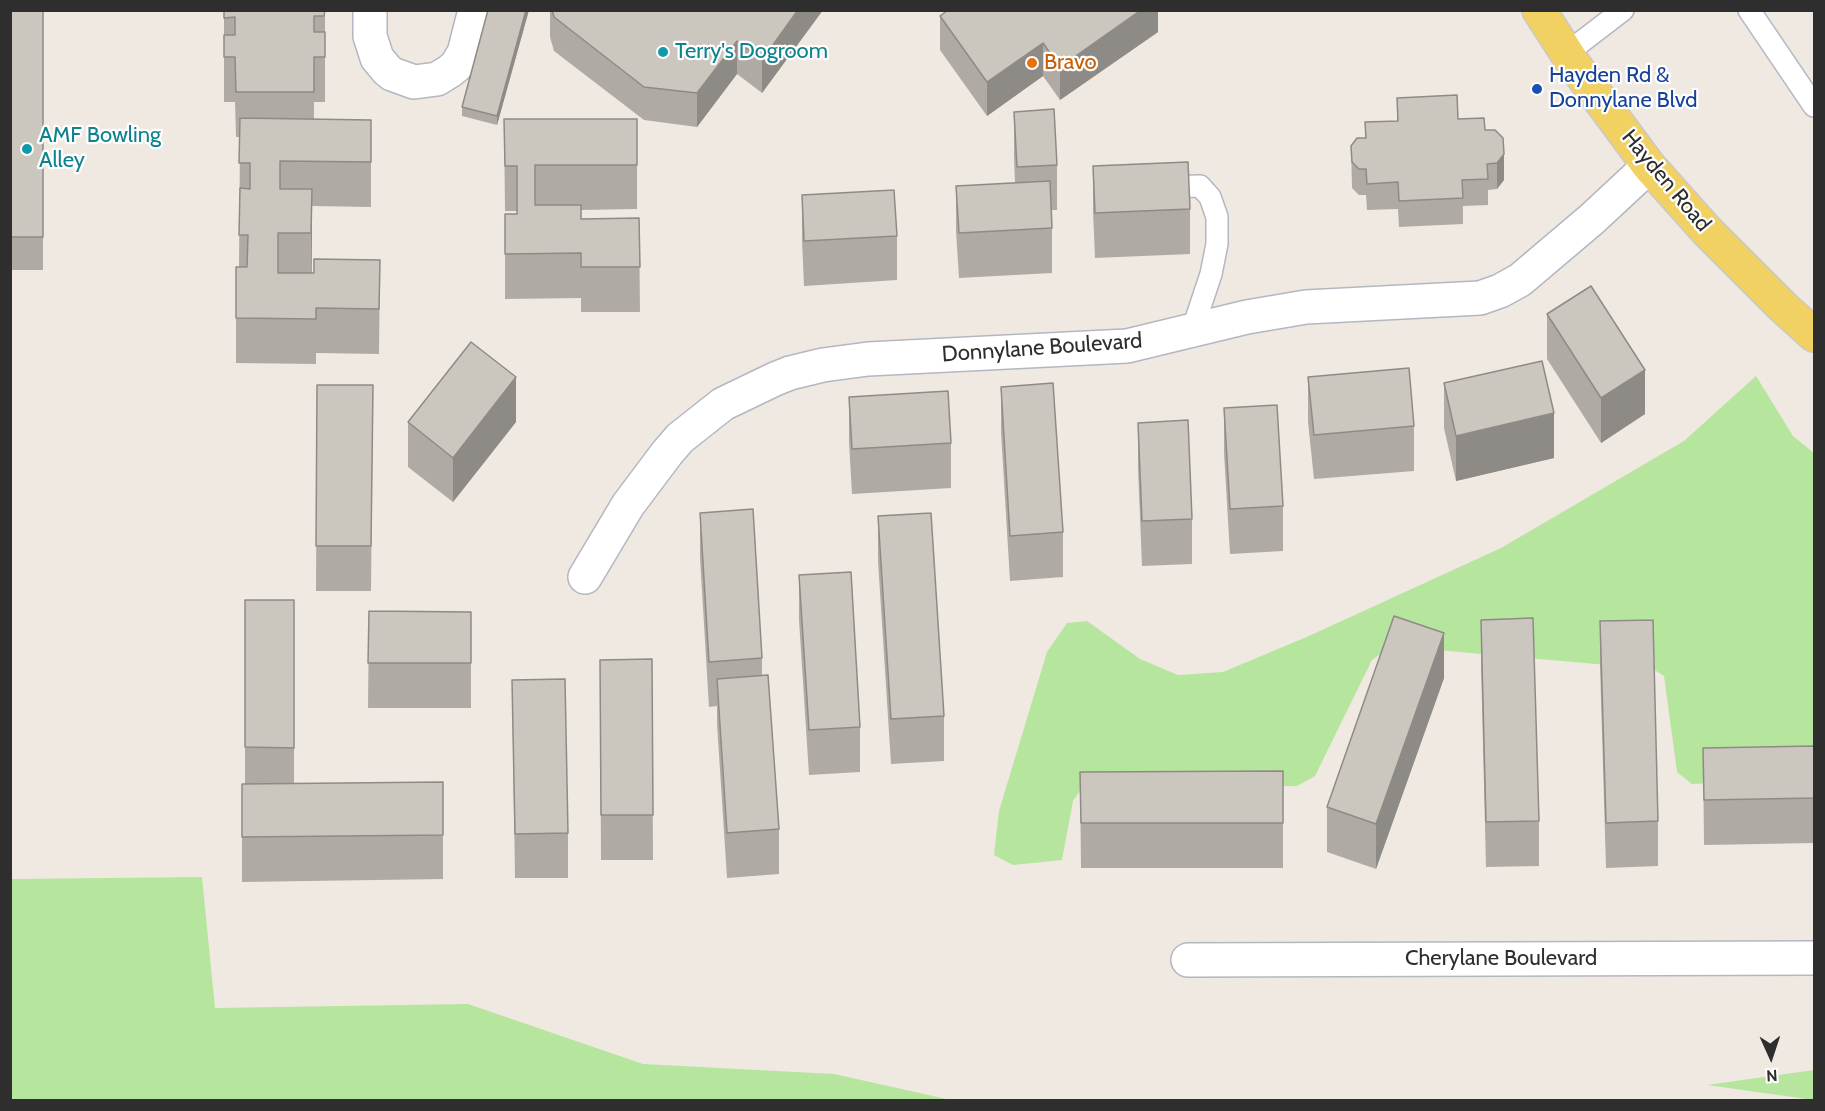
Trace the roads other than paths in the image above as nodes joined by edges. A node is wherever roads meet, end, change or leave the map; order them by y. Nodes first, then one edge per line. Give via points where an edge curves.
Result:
1 (370, 10) edge
2 (475, 10) edge
3 (1539, 10) edge
4 (1623, 10) edge
5 (1754, 12) edge
6 (1567, 53) junction
7 (1813, 101) edge
8 (1649, 166) junction
9 (1140, 188) edge
10 (1192, 331) junction
11 (1815, 335) edge
12 (585, 577) dead end
13 (1815, 958) edge
14 (1188, 960) dead end

1 - 2 street via 370,36 377,58 392,74 414,82 437,78 456,66 467,44
3 - 6 main road, Hayden Road
4 - 6 lane
5 - 7 lane
6 - 8 main road, Hayden Road
8 - 10 street, Donnylane Boulevard via 1520,280 1491,295 1306,307
8 - 11 main road, Hayden Road via 1707,231
9 - 10 lane via 1200,186 1210,197 1217,244
10 - 12 street, Donnylane Boulevard via 1127,346 839,362 775,379 723,404 667,453 628,505
13 - 14 street, Cherylane Boulevard

